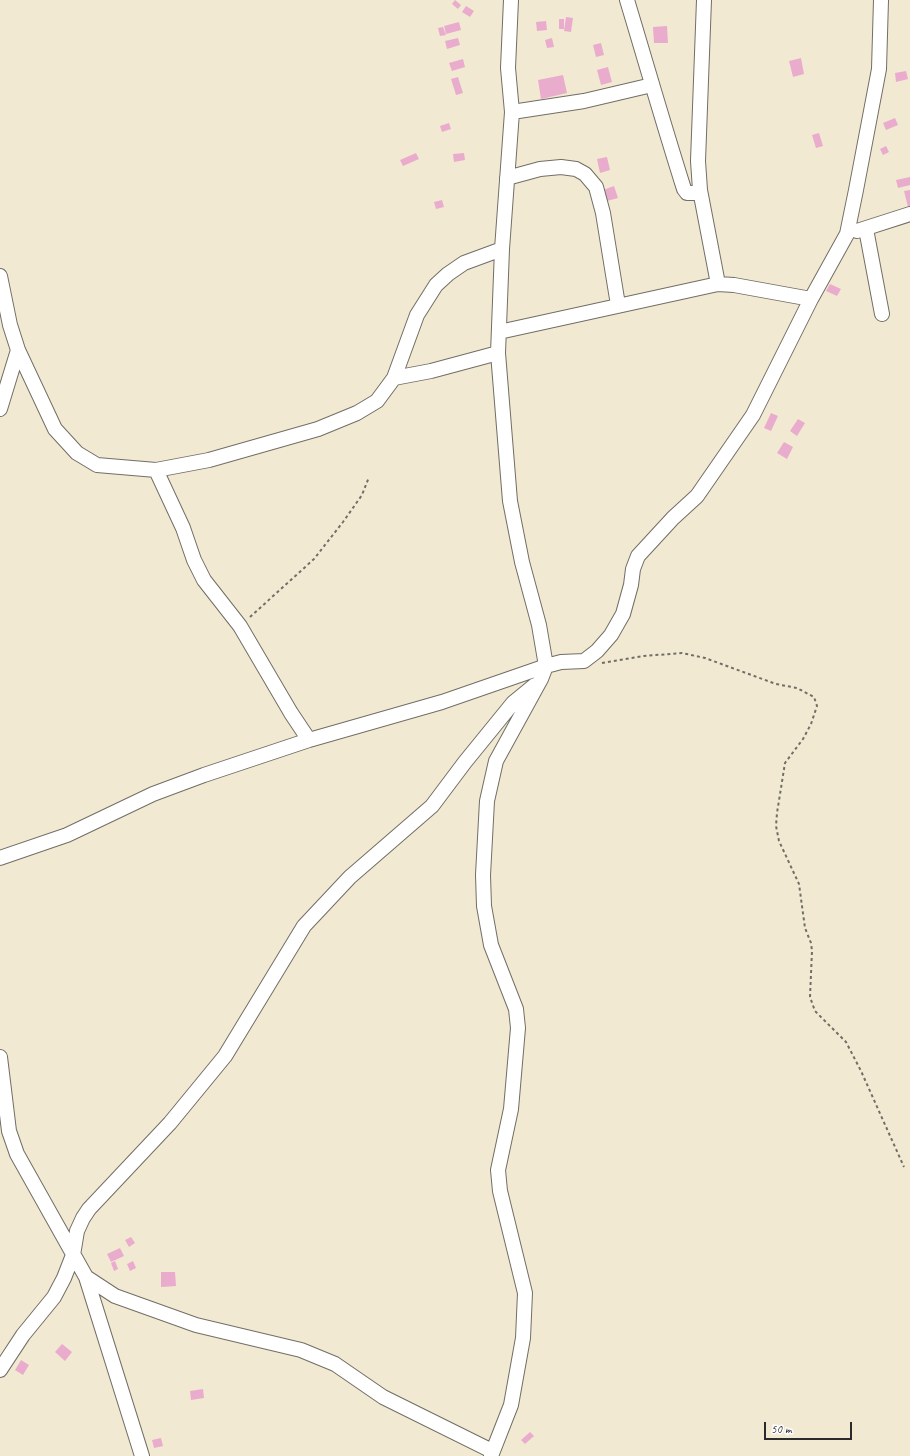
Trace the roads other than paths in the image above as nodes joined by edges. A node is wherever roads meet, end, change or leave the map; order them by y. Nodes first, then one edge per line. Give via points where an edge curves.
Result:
1 (511, 0) edge
2 (627, 0) edge
3 (704, 0) edge
4 (881, 0) edge
5 (652, 85) junction
6 (512, 112) junction
7 (507, 178) junction
8 (700, 190) junction
9 (910, 214) edge
10 (866, 229) junction
11 (847, 234) junction
12 (502, 249) junction
13 (0, 276) edge
14 (718, 284) junction
15 (811, 299) junction
16 (618, 305) junction
17 (882, 314) dead end
18 (499, 332) junction
19 (18, 350) junction
20 (498, 353) junction
21 (394, 378) junction
22 (0, 409) edge
23 (156, 470) junction
24 (546, 666) junction
25 (541, 679) junction
26 (309, 740) junction
27 (0, 858) edge
28 (0, 1057) edge
29 (73, 1255) junction
30 (86, 1277) junction
31 (0, 1370) edge
32 (491, 1454) edge
33 (142, 1456) edge

1 - 6 street via 508,68
2 - 5 street
3 - 8 street via 698,161
4 - 11 street via 878,69
5 - 6 street via 584,101
5 - 8 street via 684,188 687,193 694,194
6 - 7 street
7 - 12 street
7 - 16 street via 540,169 561,167 576,169 585,174 596,187 603,213
8 - 14 street
9 - 10 street
10 - 11 street
10 - 17 street
11 - 15 street
12 - 18 street
12 - 21 street via 464,264 436,285 417,315
13 - 19 street
14 - 15 street
14 - 16 street
15 - 24 street via 753,415 697,496 638,556 622,614 611,635 584,661 561,662
16 - 18 street
18 - 20 street
19 - 22 street
19 - 23 street via 55,429 77,453 97,465
20 - 21 street via 432,371
20 - 24 street via 510,501
21 - 23 street via 377,401 357,413 318,429 209,460
23 - 26 street via 204,580 240,626
24 - 25 street
24 - 26 street via 442,702
25 - 29 street via 513,703 432,806 350,877 304,926 225,1056 170,1123 89,1209 77,1231
25 - 32 street via 496,761 487,801 484,906 491,945 516,1009 518,1028 511,1109 498,1170 500,1191 525,1293 523,1338 512,1405
26 - 27 street via 153,794 67,834
28 - 29 street via 9,1131 16,1154
29 - 30 street
29 - 31 street via 54,1297 23,1335
30 - 32 street via 115,1296 196,1325 301,1350 335,1364 383,1397
30 - 33 street

